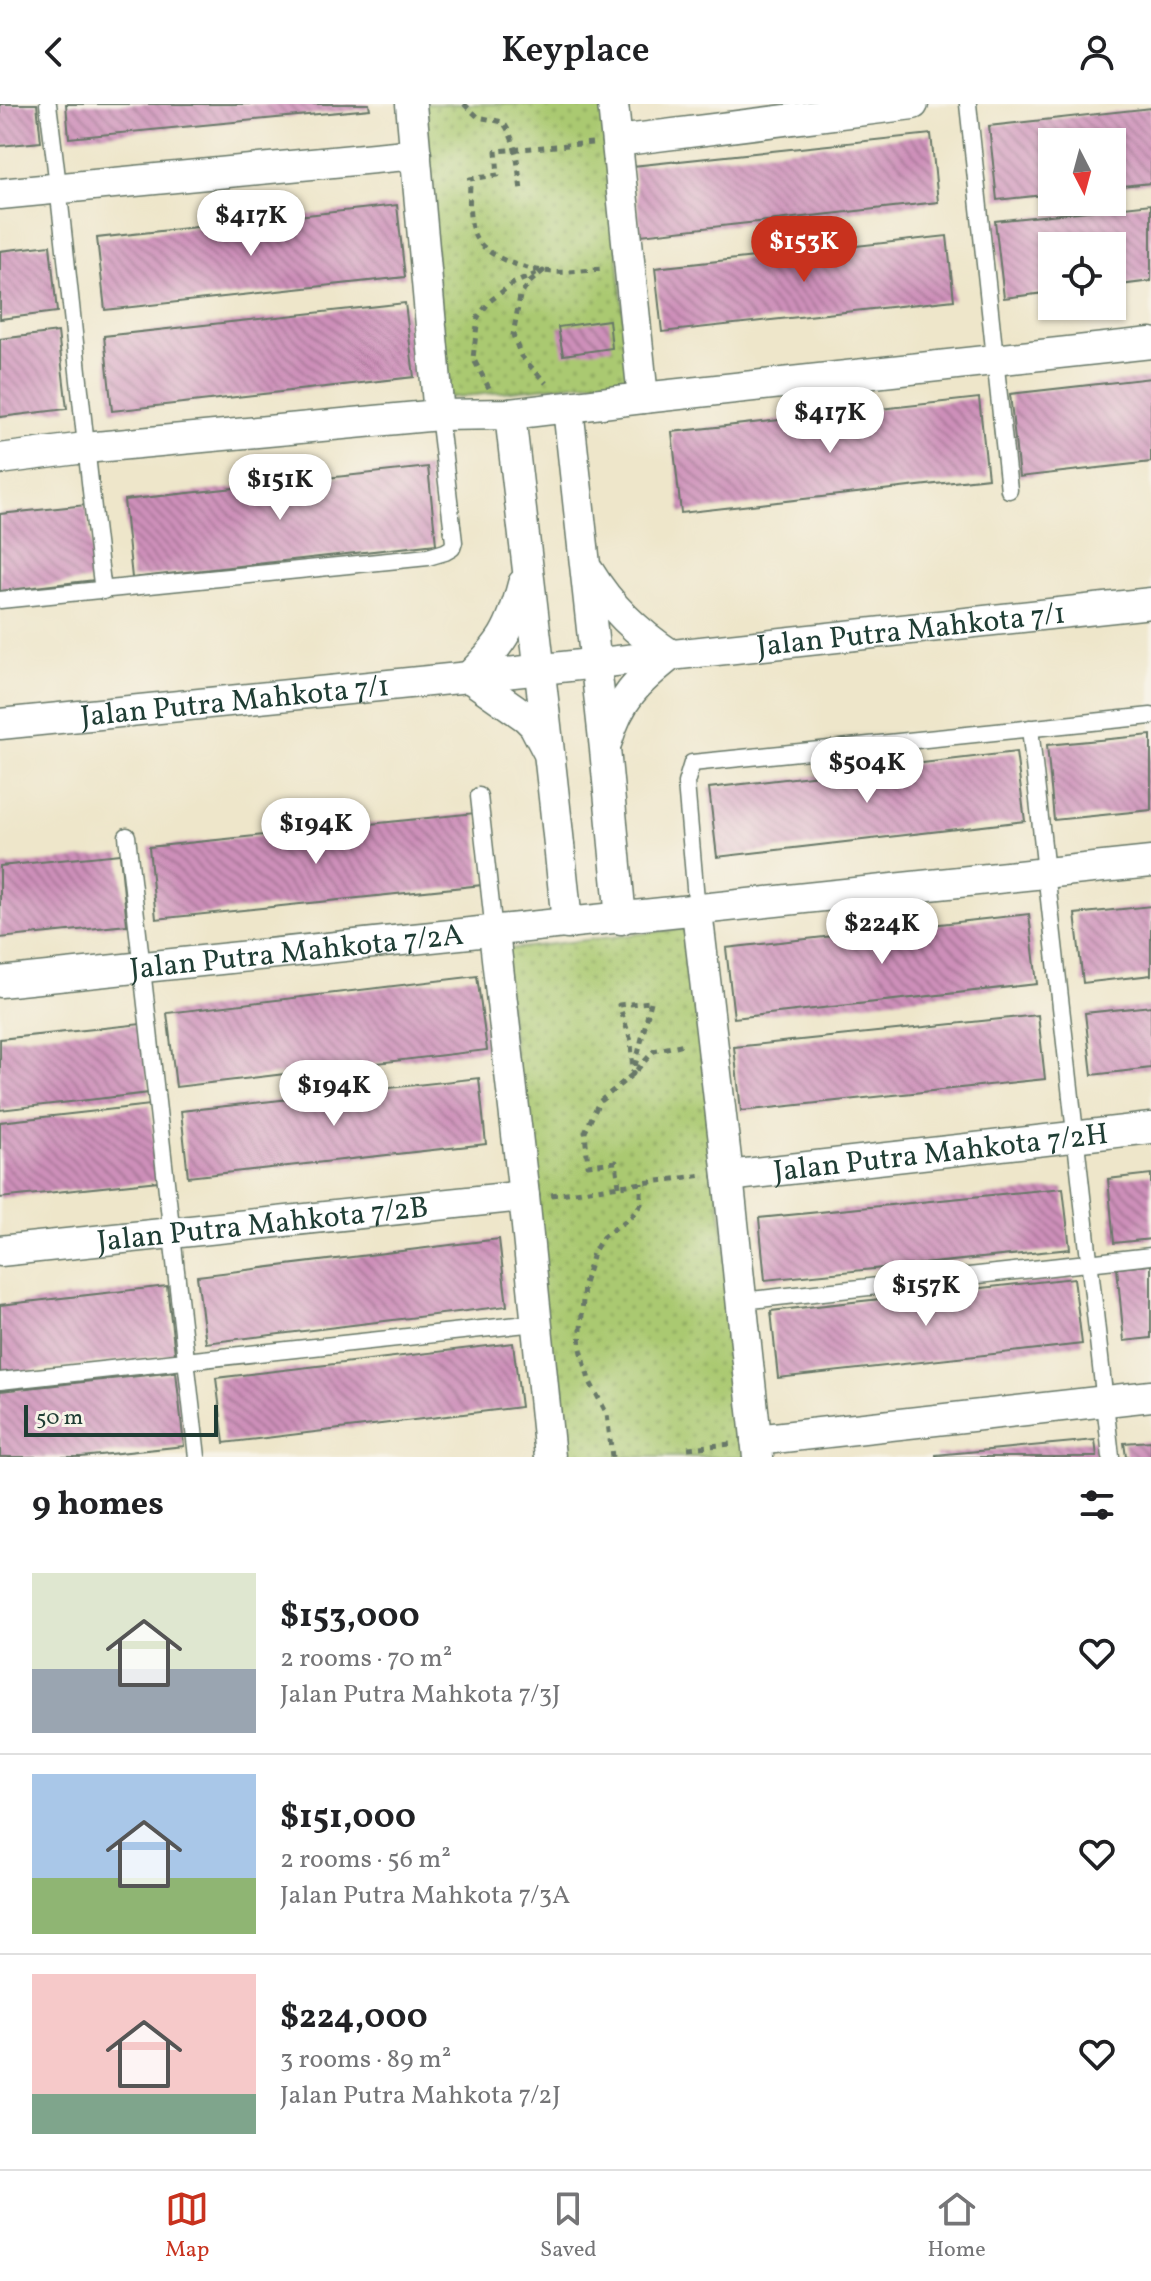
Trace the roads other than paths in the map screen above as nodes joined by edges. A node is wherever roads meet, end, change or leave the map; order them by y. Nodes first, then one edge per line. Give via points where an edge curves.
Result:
1 (48, 104) edge
2 (411, 104) edge
3 (613, 104) edge
4 (913, 104) edge
5 (968, 104) edge
6 (617, 141) junction
7 (416, 154) junction
8 (59, 187) junction
9 (0, 194) edge
10 (1151, 343) edge
11 (996, 359) junction
12 (643, 398) junction
13 (568, 408) junction
14 (510, 414) junction
15 (439, 415) junction
16 (85, 448) junction
17 (0, 459) edge
18 (1009, 490) dead end
19 (583, 552) junction
20 (527, 569) junction
21 (103, 591) junction
22 (0, 600) edge
23 (1151, 603) edge
24 (671, 655) junction
25 (595, 663) junction
26 (538, 669) junction
27 (469, 677) junction
28 (1151, 716) edge
29 (0, 724) edge
30 (1030, 728) junction
31 (605, 749) junction
32 (551, 759) junction
33 (479, 796) dead end
34 (127, 836) dead end
35 (1151, 862) edge
36 (1047, 874) junction
37 (697, 911) junction
38 (593, 922) junction
39 (494, 932) junction
40 (142, 969) junction
41 (0, 982) edge
42 (1151, 1128) edge
43 (1077, 1137) junction
44 (718, 1175) junction
45 (537, 1196) junction
46 (173, 1233) junction
47 (0, 1251) edge
48 (1151, 1256) edge
49 (1090, 1262) junction
50 (742, 1301) junction
51 (536, 1323) junction
52 (187, 1360) junction
53 (0, 1381) edge
54 (1151, 1396) edge
55 (1105, 1401) junction
56 (749, 1447) edge
57 (197, 1457) edge
58 (550, 1457) edge
59 (1111, 1457) edge

1 - 8 lane
2 - 7 street
3 - 6 street
4 - 6 street
5 - 11 lane
6 - 12 street
7 - 8 street
7 - 15 street
8 - 9 street
8 - 16 lane
10 - 11 street
11 - 12 street
11 - 18 lane
12 - 13 street
13 - 14 street
13 - 19 street
14 - 15 street
14 - 20 street
15 - 16 street
15 - 21 lane via 454,542 445,552
16 - 17 street
16 - 21 lane
19 - 24 street via 608,603
19 - 25 street
20 - 26 street
20 - 27 street via 513,620
21 - 22 lane
23 - 24 street, Jalan Putra Mahkota 7/1
24 - 25 street, Jalan Putra Mahkota 7/1
24 - 31 street via 621,705
25 - 26 street, Jalan Putra Mahkota 7/1
25 - 31 street
26 - 27 street, Jalan Putra Mahkota 7/1
26 - 32 street
27 - 29 street, Jalan Putra Mahkota 7/1
27 - 32 street via 534,725
28 - 30 lane
30 - 36 lane
30 - 37 lane via 692,763 686,783
31 - 38 street
32 - 38 street
33 - 39 lane
34 - 40 lane
35 - 36 street, Jalan Putra Mahkota 7/2A
36 - 37 street, Jalan Putra Mahkota 7/2A
36 - 43 lane
37 - 38 street, Jalan Putra Mahkota 7/2A
37 - 44 street
38 - 39 street, Jalan Putra Mahkota 7/2A
39 - 40 street, Jalan Putra Mahkota 7/2A
39 - 45 street
40 - 41 street, Jalan Putra Mahkota 7/2A
40 - 46 lane
42 - 43 street, Jalan Putra Mahkota 7/2H
43 - 44 street, Jalan Putra Mahkota 7/2H
43 - 49 lane
44 - 50 street
45 - 46 street, Jalan Putra Mahkota 7/2B
45 - 51 street
46 - 47 street, Jalan Putra Mahkota 7/2B
46 - 52 lane
48 - 49 lane
49 - 50 lane
49 - 55 lane
50 - 56 street
51 - 52 lane
51 - 58 street
52 - 53 lane
52 - 57 lane
54 - 55 street
55 - 56 street
55 - 59 lane

